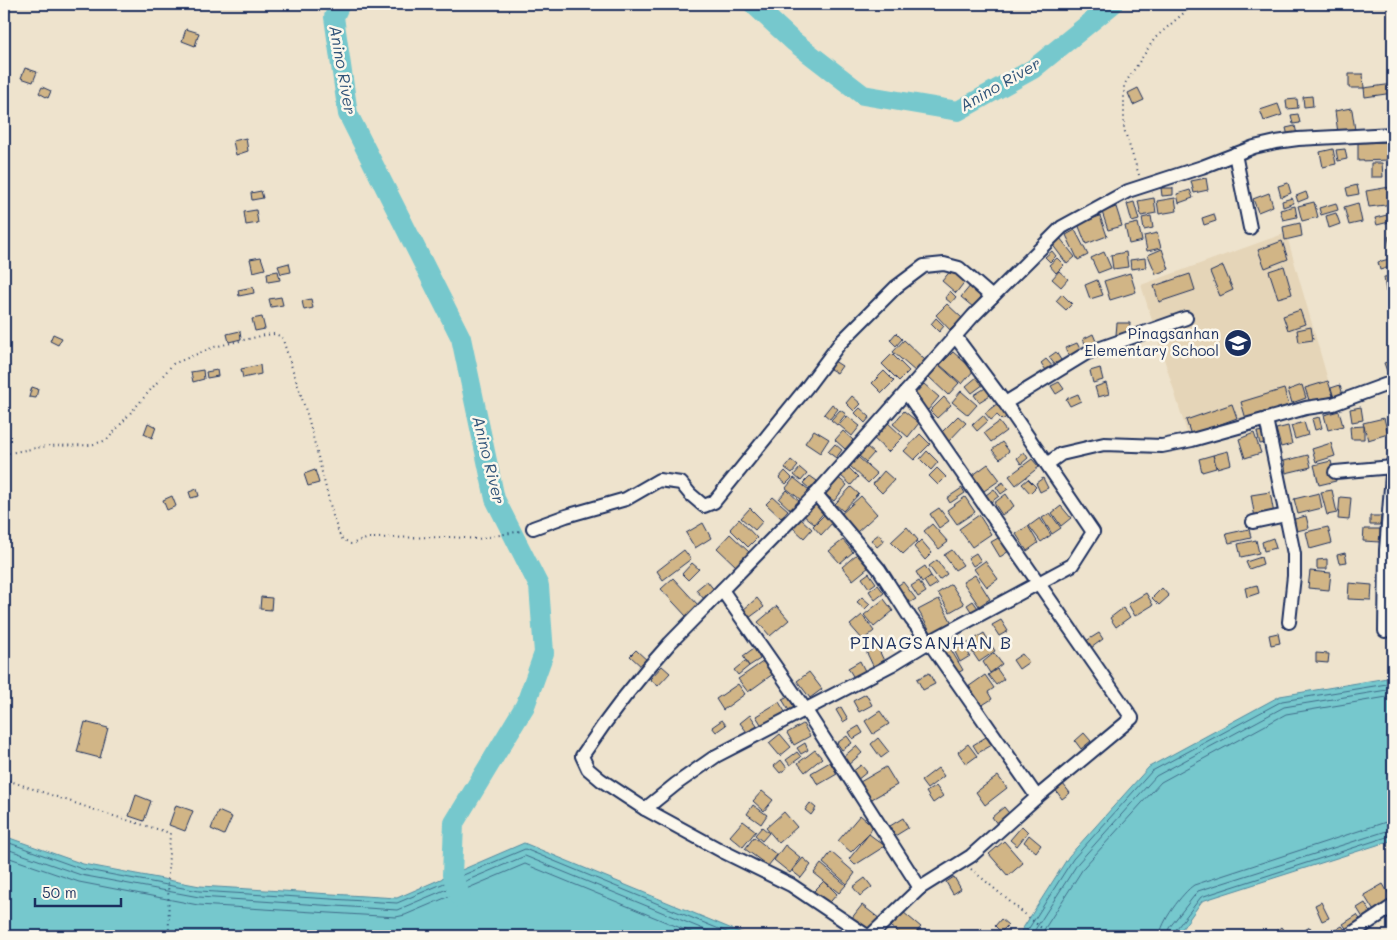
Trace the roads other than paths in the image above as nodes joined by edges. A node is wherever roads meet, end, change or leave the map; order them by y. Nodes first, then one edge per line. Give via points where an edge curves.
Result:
1 (1393, 134) edge
2 (1235, 154) junction
3 (1250, 228) dead end
4 (992, 297) junction
5 (1186, 318) dead end
6 (955, 336) junction
7 (1393, 382) edge
8 (906, 392) junction
9 (1005, 403) junction
10 (1266, 419) junction
11 (1393, 462) edge
12 (1047, 464) junction
13 (1393, 467) edge
14 (1335, 472) dead end
15 (816, 494) junction
16 (1286, 515) junction
17 (1253, 522) dead end
18 (534, 528) road end
19 (1039, 583) junction
20 (722, 590) junction
21 (1289, 622) dead end
22 (1385, 631) dead end
23 (929, 642) junction
24 (805, 709) junction
25 (1037, 797) junction
26 (645, 809) junction
27 (920, 888) junction
28 (1393, 906) edge
29 (869, 936) edge
30 (1348, 936) edge

1 - 2 street via 1291,140
2 - 3 street
2 - 4 street via 1128,191 1062,227
4 - 6 street
4 - 18 street via 960,268 944,264 924,266 896,287 840,343 714,502 704,506 681,483 659,480 626,499
5 - 9 street via 1087,353
6 - 8 street
6 - 9 street
7 - 10 street via 1333,404
8 - 15 street
8 - 19 street
9 - 12 street
10 - 12 street via 1162,446 1104,444 1084,447 1060,454
10 - 16 street
11 - 13 street
12 - 19 street via 1092,532 1072,565
13 - 14 street
13 - 22 street via 1386,550
15 - 20 street
15 - 23 street via 879,569
16 - 17 street
16 - 21 street via 1294,563
19 - 23 street
19 - 25 street via 1132,718
20 - 24 street
20 - 26 street via 654,660 582,756 588,769 601,780
23 - 24 street
23 - 25 street
24 - 26 street via 716,756
24 - 27 street
25 - 27 street via 962,862
26 - 29 street via 790,885
27 - 29 street
28 - 30 street

